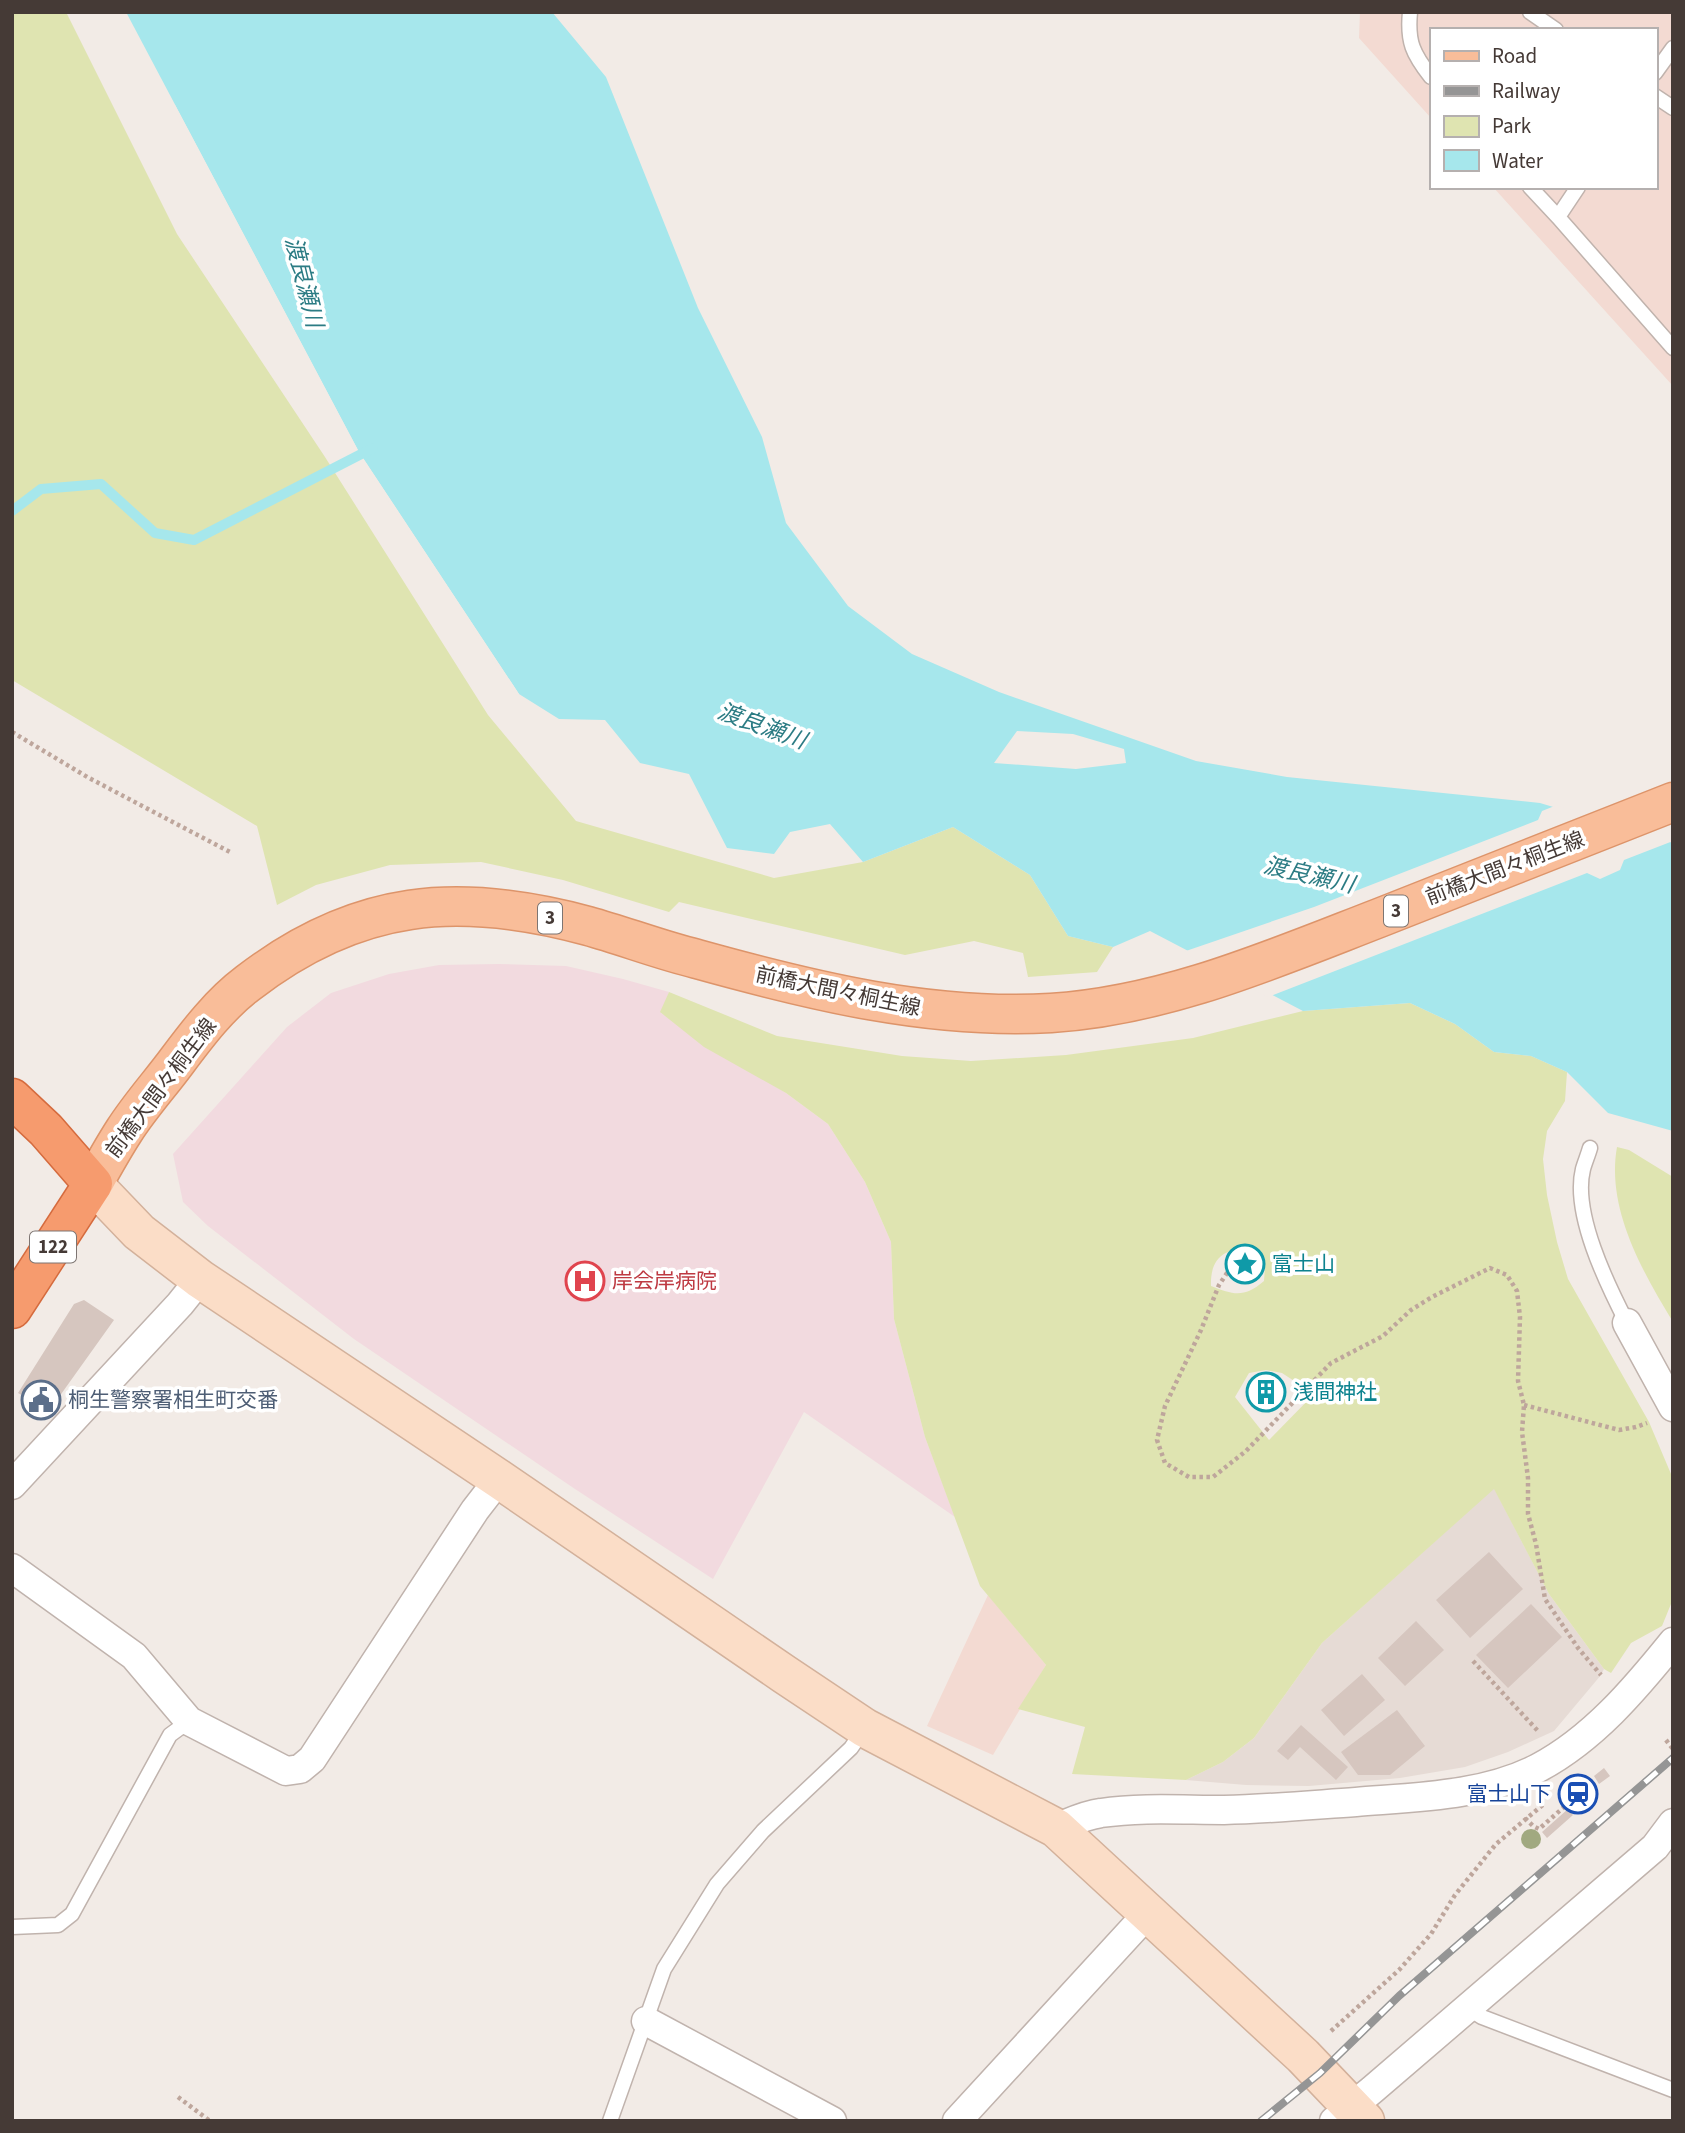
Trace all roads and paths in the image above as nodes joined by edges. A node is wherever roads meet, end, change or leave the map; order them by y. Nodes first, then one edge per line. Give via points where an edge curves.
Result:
1 (1410, 12) edge
2 (1530, 12) edge
3 (1553, 28) edge
4 (1673, 48) edge
5 (1657, 70) edge
6 (1430, 75) edge
7 (1657, 97) edge
8 (1673, 108) edge
9 (1532, 189) edge
10 (1577, 189) edge
11 (1558, 216) junction
12 (1673, 348) edge
13 (12, 732) edge
14 (1673, 802) edge
15 (230, 852) dead end
16 (12, 1098) edge
17 (1590, 1148) dead end
18 (93, 1184) junction
19 (1245, 1264) dead end
20 (201, 1279) junction
21 (12, 1309) edge
22 (1628, 1323) joint
23 (1524, 1405) junction
24 (1673, 1407) edge
25 (1636, 1427) dead end
26 (499, 1479) junction
27 (12, 1485) edge
28 (12, 1568) edge
29 (1673, 1642) edge
30 (1473, 1661) dead end
31 (1601, 1675) dead end
32 (188, 1721) junction
33 (865, 1728) junction
34 (1543, 1736) dead end
35 (1666, 1740) dead end
36 (1673, 1749) edge
37 (1572, 1800) dead end
38 (1673, 1823) edge
39 (1056, 1828) junction
40 (1149, 1912) junction
41 (12, 1927) edge
42 (1468, 2008) junction
43 (646, 2021) junction
44 (1322, 2039) dead end
45 (1673, 2090) edge
46 (178, 2096) dead end
47 (1350, 2116) edge
48 (210, 2121) edge
49 (610, 2121) edge
50 (832, 2121) edge
51 (957, 2121) edge

1 - 6 lane via 1411,47
2 - 3 lane
4 - 5 lane
7 - 8 lane
9 - 11 lane
10 - 11 lane
11 - 12 lane
13 - 15 path
14 - 18 main road, 前橋大間々桐生線 / 3 via 1234,973 1114,1006 1055,1013 1009,1014 876,1002 536,915 486,907 403,909 326,934 245,985 205,1024 126,1128
16 - 18 highway
17 - 22 lane via 1582,1171 1582,1211 1609,1288
18 - 20 street via 139,1232
18 - 21 highway, 122
19 - 23 path via 1231,1267 1219,1284 1165,1406 1157,1440 1165,1463 1189,1477 1213,1477 1246,1451 1331,1363 1383,1336 1432,1297 1490,1268 1507,1275 1517,1291 1518,1381
20 - 26 street
20 - 27 street
22 - 24 street
23 - 25 path via 1619,1430
23 - 31 path via 1528,1514 1545,1599
26 - 32 street via 312,1759 299,1769 286,1771
26 - 33 street
28 - 32 street via 134,1656
29 - 39 street via 1636,1688 1582,1738 1514,1779 1379,1800 1102,1813
30 - 34 path
32 - 41 lane via 170,1735 72,1914 58,1925
33 - 39 street
33 - 43 lane via 851,1748 763,1831 717,1884 664,1969
35 - 36 path
37 - 44 path via 1539,1829 1525,1818 1496,1843 1455,1895 1432,1934
38 - 42 street via 1655,1847
39 - 40 street
40 - 47 street via 1321,2073
40 - 51 street
42 - 45 lane
42 - 47 street
43 - 49 lane
43 - 50 street
46 - 48 path

